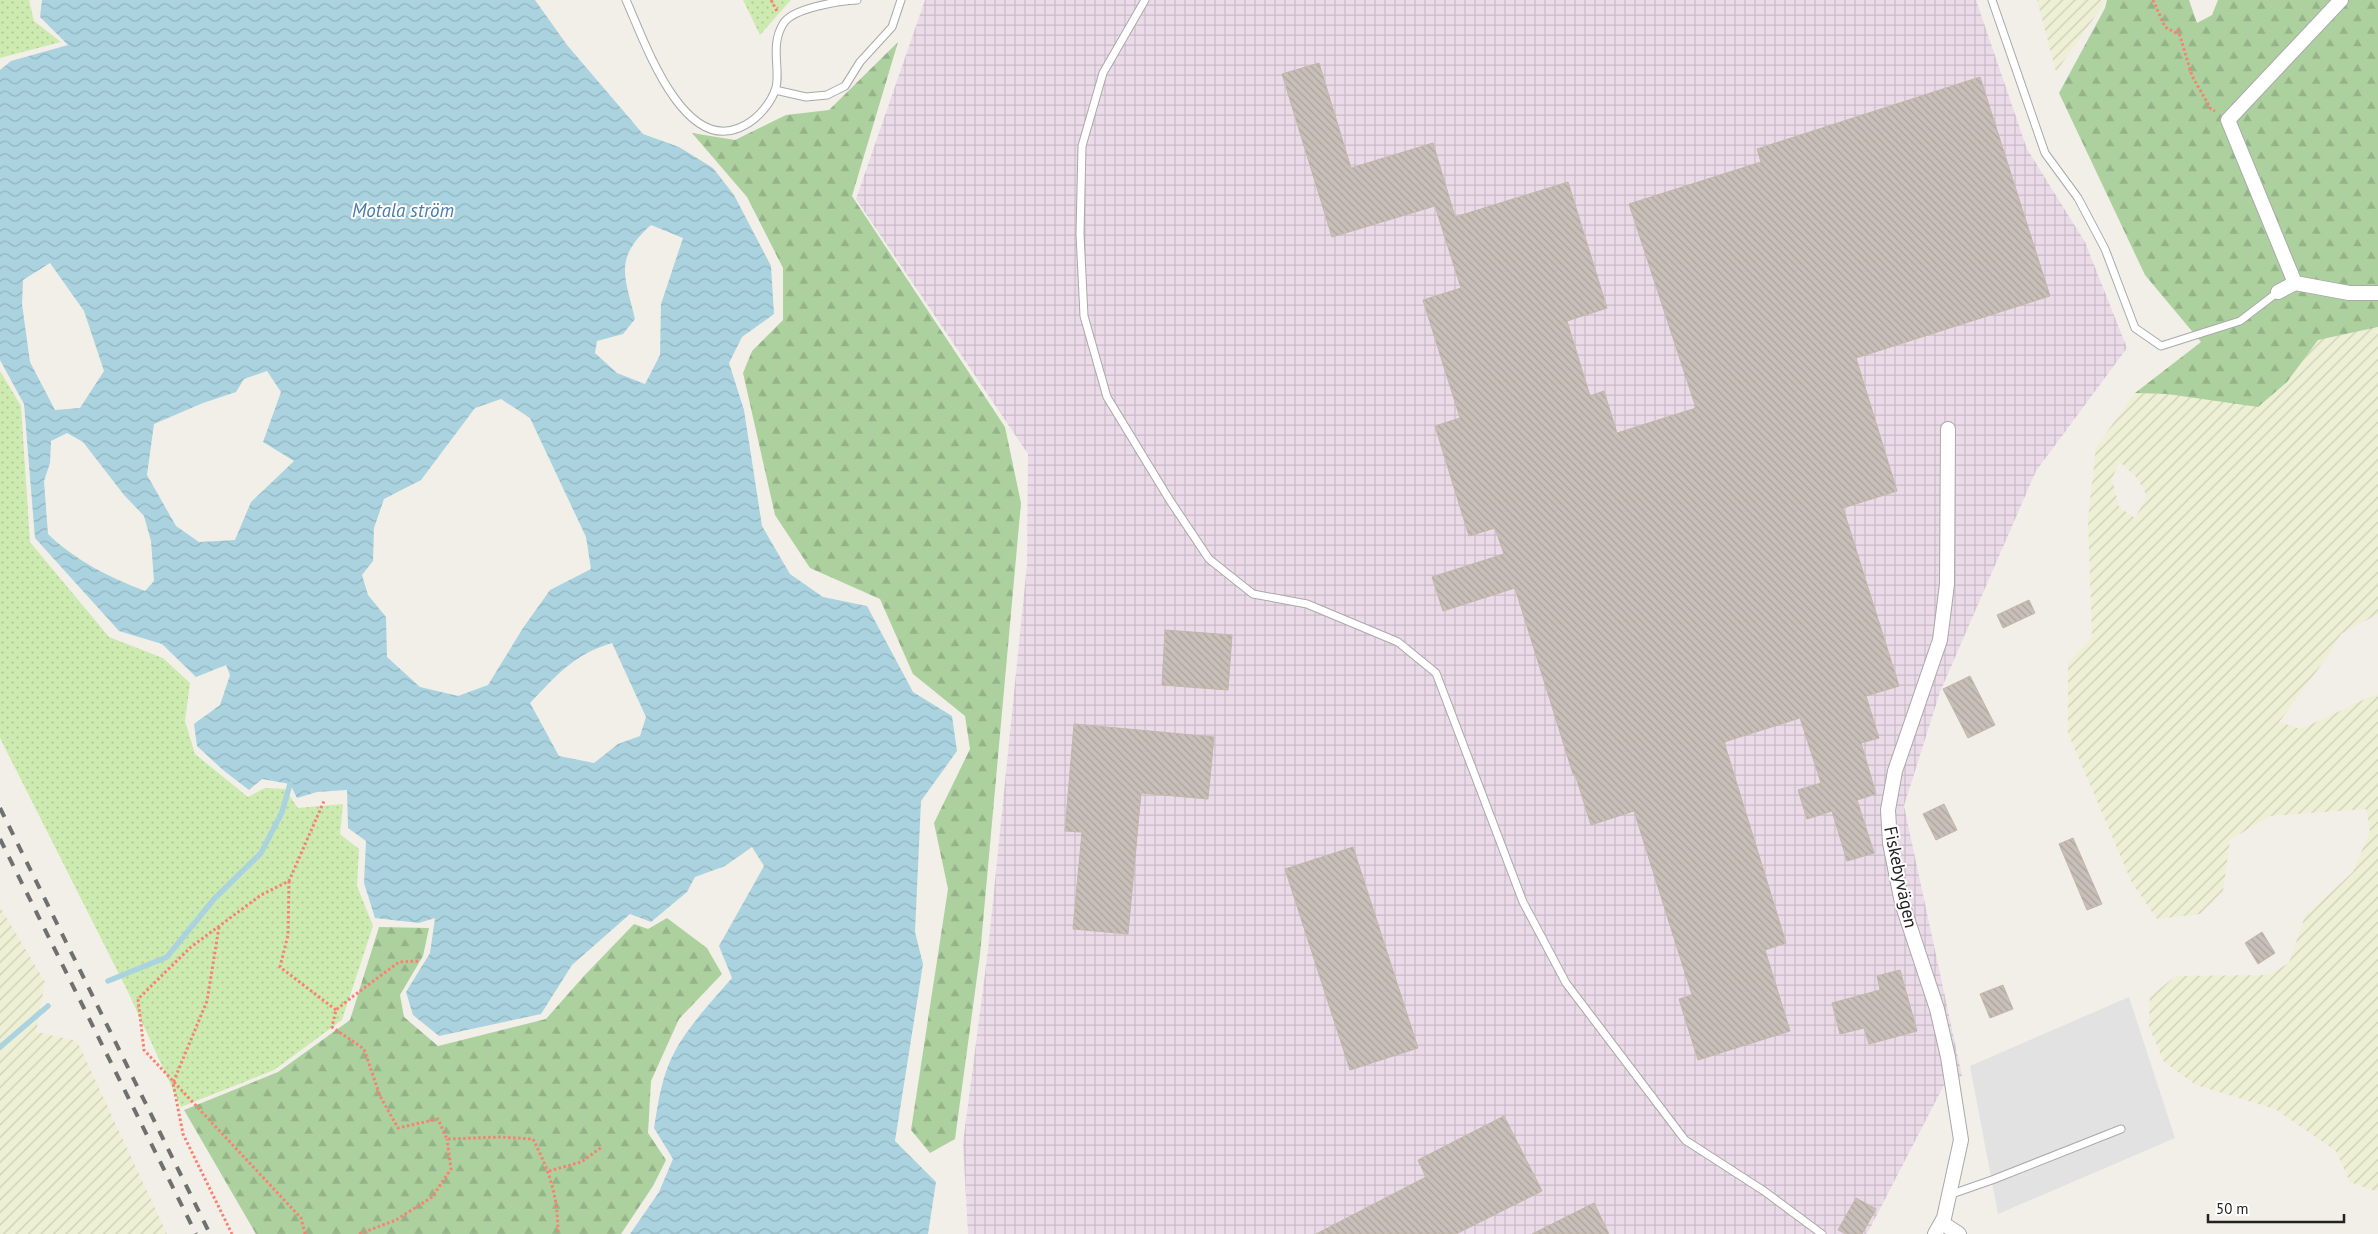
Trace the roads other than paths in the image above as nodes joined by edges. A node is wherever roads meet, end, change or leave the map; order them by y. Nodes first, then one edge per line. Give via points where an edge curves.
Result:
1 (626, 0) edge
2 (857, 0) edge
3 (901, 0) edge
4 (1145, 0) edge
5 (1992, 0) edge
6 (2341, 0) edge
7 (775, 90) junction
8 (2295, 283) junction
9 (2278, 292) joint
10 (2378, 293) edge
11 (1948, 429) dead end
12 (2121, 1129) dead end
13 (1949, 1195) junction
14 (1938, 1229) edge
15 (1822, 1234) edge
16 (1959, 1234) edge

1 - 7 lane via 677,105 702,126 720,132 735,130 754,121
2 - 7 lane via 799,12 783,23 776,42
3 - 7 lane via 892,27 860,62 845,86 827,96 806,97
4 - 15 lane via 1103,74 1082,146 1080,234 1084,316 1107,397 1209,559 1253,594 1307,604 1398,642 1436,673 1524,902 1562,975 1685,1140 1764,1191
5 - 9 lane via 2045,153 2078,198 2105,249 2135,328 2161,346 2240,321
6 - 8 street via 2228,120
8 - 9 street
8 - 10 street via 2349,293
11 - 13 street, Fiskebyvägen via 1947,574 1940,640 1895,771 1888,810 1890,843 1902,903 1937,1009 1948,1057 1960,1140
12 - 13 lane
13 - 14 street, Fiskebyvägen
14 - 16 street

